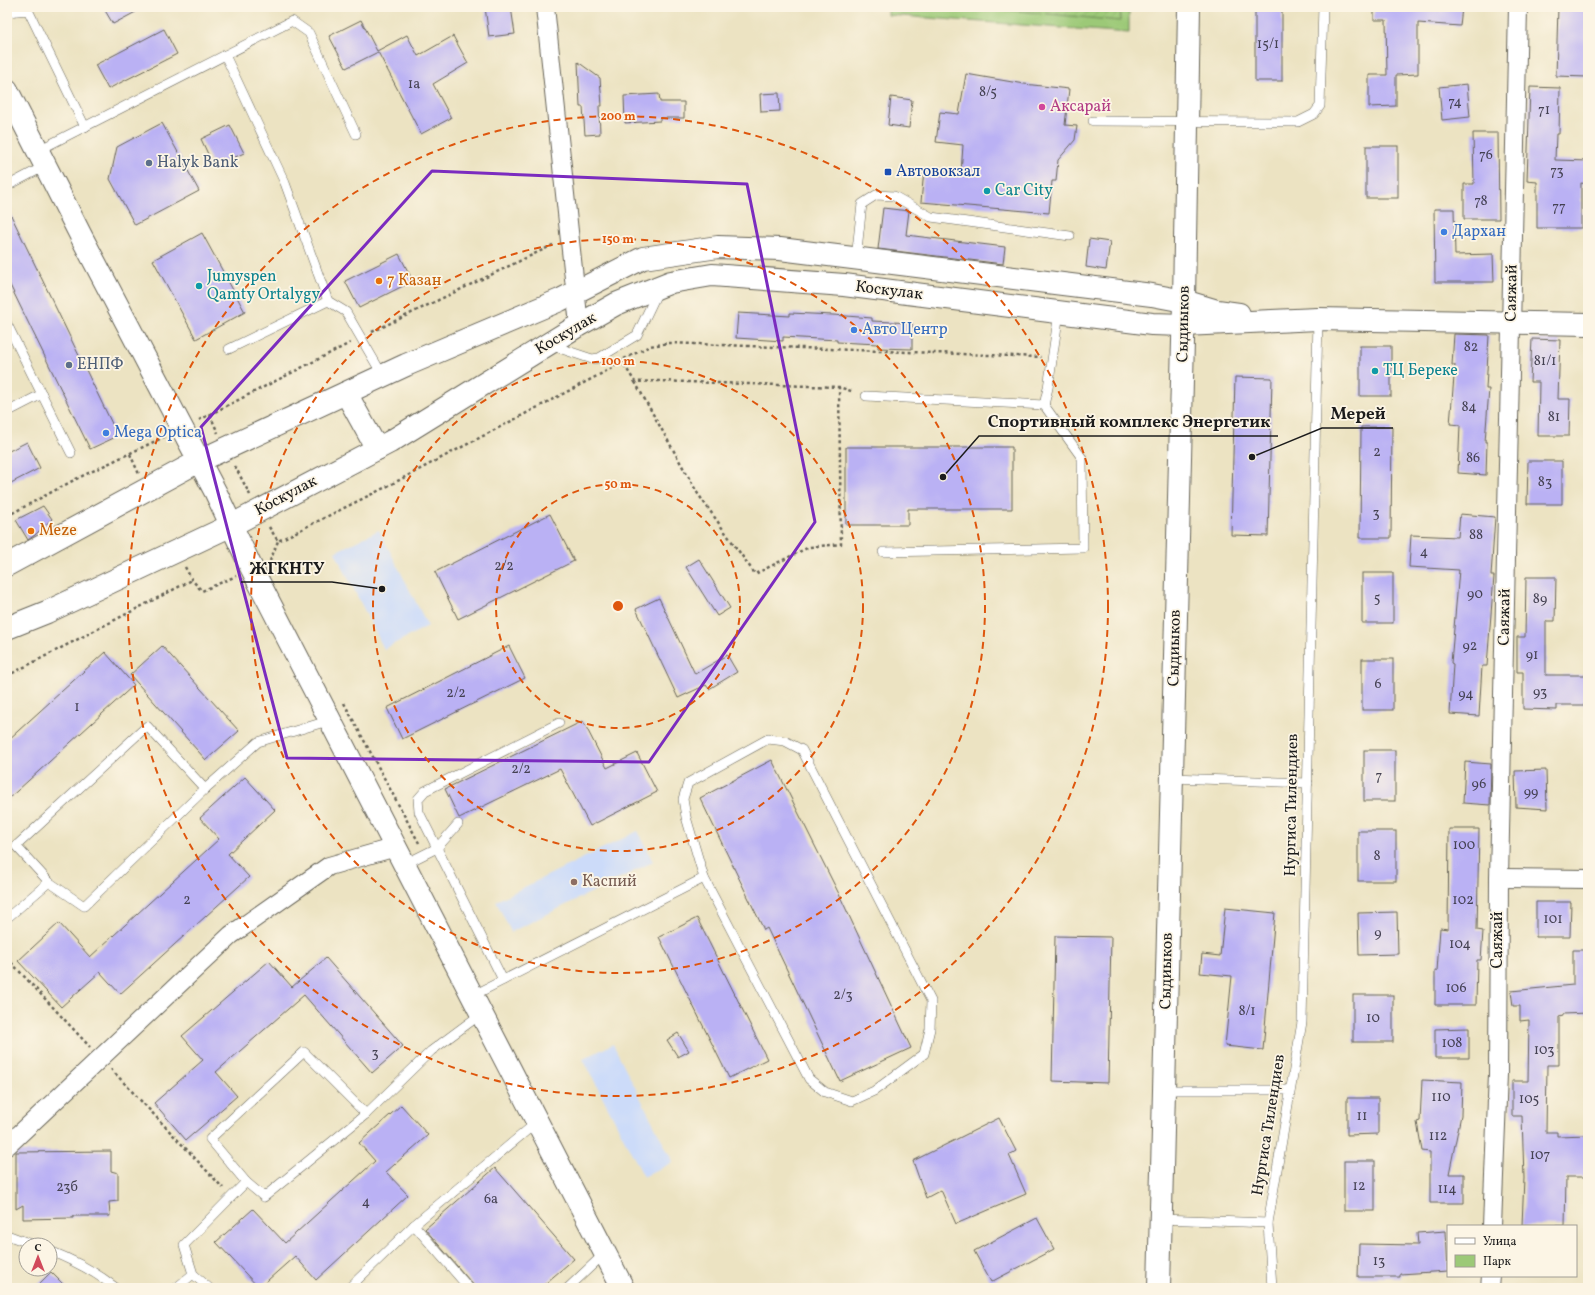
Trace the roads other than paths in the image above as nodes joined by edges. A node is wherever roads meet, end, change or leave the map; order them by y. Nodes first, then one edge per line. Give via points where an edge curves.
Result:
1 (545, 7) edge
2 (1189, 7) edge
3 (1323, 7) edge
4 (1518, 7) edge
5 (7, 12) edge
6 (225, 55) junction
7 (7, 90) edge
8 (1093, 121) dead end
9 (1187, 121) junction
10 (85, 127) junction
11 (356, 134) dead end
12 (41, 158) junction
13 (7, 186) edge
14 (1070, 236) dead end
15 (856, 259) junction
16 (661, 286) junction
17 (576, 292) junction
18 (328, 301) junction
19 (1184, 302) junction
20 (1059, 312) junction
21 (1308, 319) junction
22 (1512, 323) junction
23 (7, 324) edge
24 (1588, 324) edge
25 (579, 325) junction
26 (1184, 325) junction
27 (549, 344) junction
28 (230, 348) dead end
29 (383, 376) junction
30 (346, 393) junction
31 (42, 394) junction
32 (866, 396) road end
33 (1044, 405) junction
34 (7, 412) edge
35 (377, 449) junction
36 (71, 453) dead end
37 (199, 461) junction
38 (232, 525) junction
39 (883, 552) dead end
40 (7, 564) edge
41 (7, 628) edge
42 (331, 720) junction
43 (559, 723) dead end
44 (1172, 778) junction
45 (1308, 783) junction
46 (205, 789) junction
47 (458, 824) dead end
48 (437, 848) junction
49 (401, 856) junction
50 (704, 878) junction
51 (1499, 878) junction
52 (1588, 879) edge
53 (49, 882) junction
54 (7, 918) edge
55 (503, 980) junction
56 (477, 1005) junction
57 (1164, 1090) junction
58 (1290, 1090) junction
59 (366, 1114) junction
60 (537, 1122) junction
61 (7, 1146) edge
62 (246, 1182) junction
63 (1161, 1219) junction
64 (1268, 1224) junction
65 (414, 1225) junction
66 (1492, 1225) edge
67 (7, 1235) edge
68 (18, 1239) edge
69 (605, 1253) junction
70 (58, 1254) edge
71 (193, 1274) junction
72 (1491, 1277) edge
73 (116, 1288) edge
74 (176, 1288) edge
75 (209, 1288) edge
76 (349, 1288) edge
77 (469, 1288) edge
78 (568, 1288) edge
79 (623, 1288) edge
80 (1159, 1288) edge
81 (1272, 1288) edge
82 (1490, 1288) edge

1 - 17 street
2 - 9 street, Сыдиыков
3 - 9 lane via 1320,106 1314,114 1298,122
4 - 22 street, Саяжай
5 - 10 lane via 28,10
6 - 10 lane
6 - 11 lane via 292,21 310,33
6 - 18 lane via 285,183
7 - 12 street
8 - 9 lane
9 - 19 street, Сыдиыков
10 - 12 lane
12 - 13 lane
12 - 37 street
14 - 15 lane via 931,217 894,196 876,195 862,204
15 - 17 street, Коскулак via 780,249 718,246 643,258
15 - 19 street, Коскулак via 1152,295
16 - 20 street, Коскулак via 712,275 844,285
16 - 25 street, Коскулак via 616,304
16 - 27 lane via 637,336 599,358 592,359
17 - 25 street
17 - 29 street, Коскулак
18 - 28 lane
18 - 29 lane via 346,312
19 - 21 street, Коскулак via 1236,314
19 - 26 street, Сыдиыков
20 - 26 street, Коскулак via 1152,324
20 - 33 lane
21 - 22 street
21 - 26 street, Коскулак
21 - 45 lane, Нургиса Тилендиев
22 - 24 street
22 - 51 street, Саяжай
23 - 31 lane
25 - 27 street, Коскулак
26 - 44 street, Сыдиыков
27 - 35 street, Коскулак
29 - 30 street, Коскулак
30 - 35 street
30 - 37 street, Коскулак
31 - 34 lane
31 - 36 lane
32 - 33 lane
33 - 39 lane via 1082,458 1083,548
35 - 38 street, Коскулак
37 - 38 street
37 - 40 street, Коскулак
38 - 41 street, Коскулак via 47,612
38 - 42 street via 265,566
42 - 46 lane via 258,742
42 - 49 street
43 - 48 lane via 425,791 418,800 419,812
44 - 45 lane
44 - 57 street, Сыдиыков
45 - 58 lane, Нургиса Тилендиев via 1302,1022
46 - 53 lane via 84,906
46 - 53 lane via 148,726 16,846
47 - 48 lane
48 - 49 lane via 425,854
48 - 55 lane
49 - 56 street
49 - 61 street via 329,866 231,935
50 - 50 lane via 809,1079 825,1092 852,1101 874,1091 924,1054 930,1029 931,1001 802,750 785,741 768,738 688,783 684,800 686,817
50 - 55 lane
51 - 52 street
51 - 66 street, Саяжай via 1498,1074
53 - 54 lane
55 - 56 lane
56 - 59 lane
56 - 60 street
57 - 58 lane
57 - 63 street, Сыдиыков
58 - 64 lane, Нургиса Тилендиев
59 - 62 lane via 264,1197
59 - 62 lane via 304,1052 210,1139
60 - 65 lane
60 - 69 street
62 - 71 lane via 184,1245
63 - 64 lane
63 - 80 street, Сыдиыков
64 - 81 lane, Нургиса Тилендиев
65 - 76 lane
65 - 77 lane
67 - 68 lane
69 - 78 lane
69 - 79 street
70 - 73 lane
71 - 74 lane
71 - 75 lane
72 - 82 street

